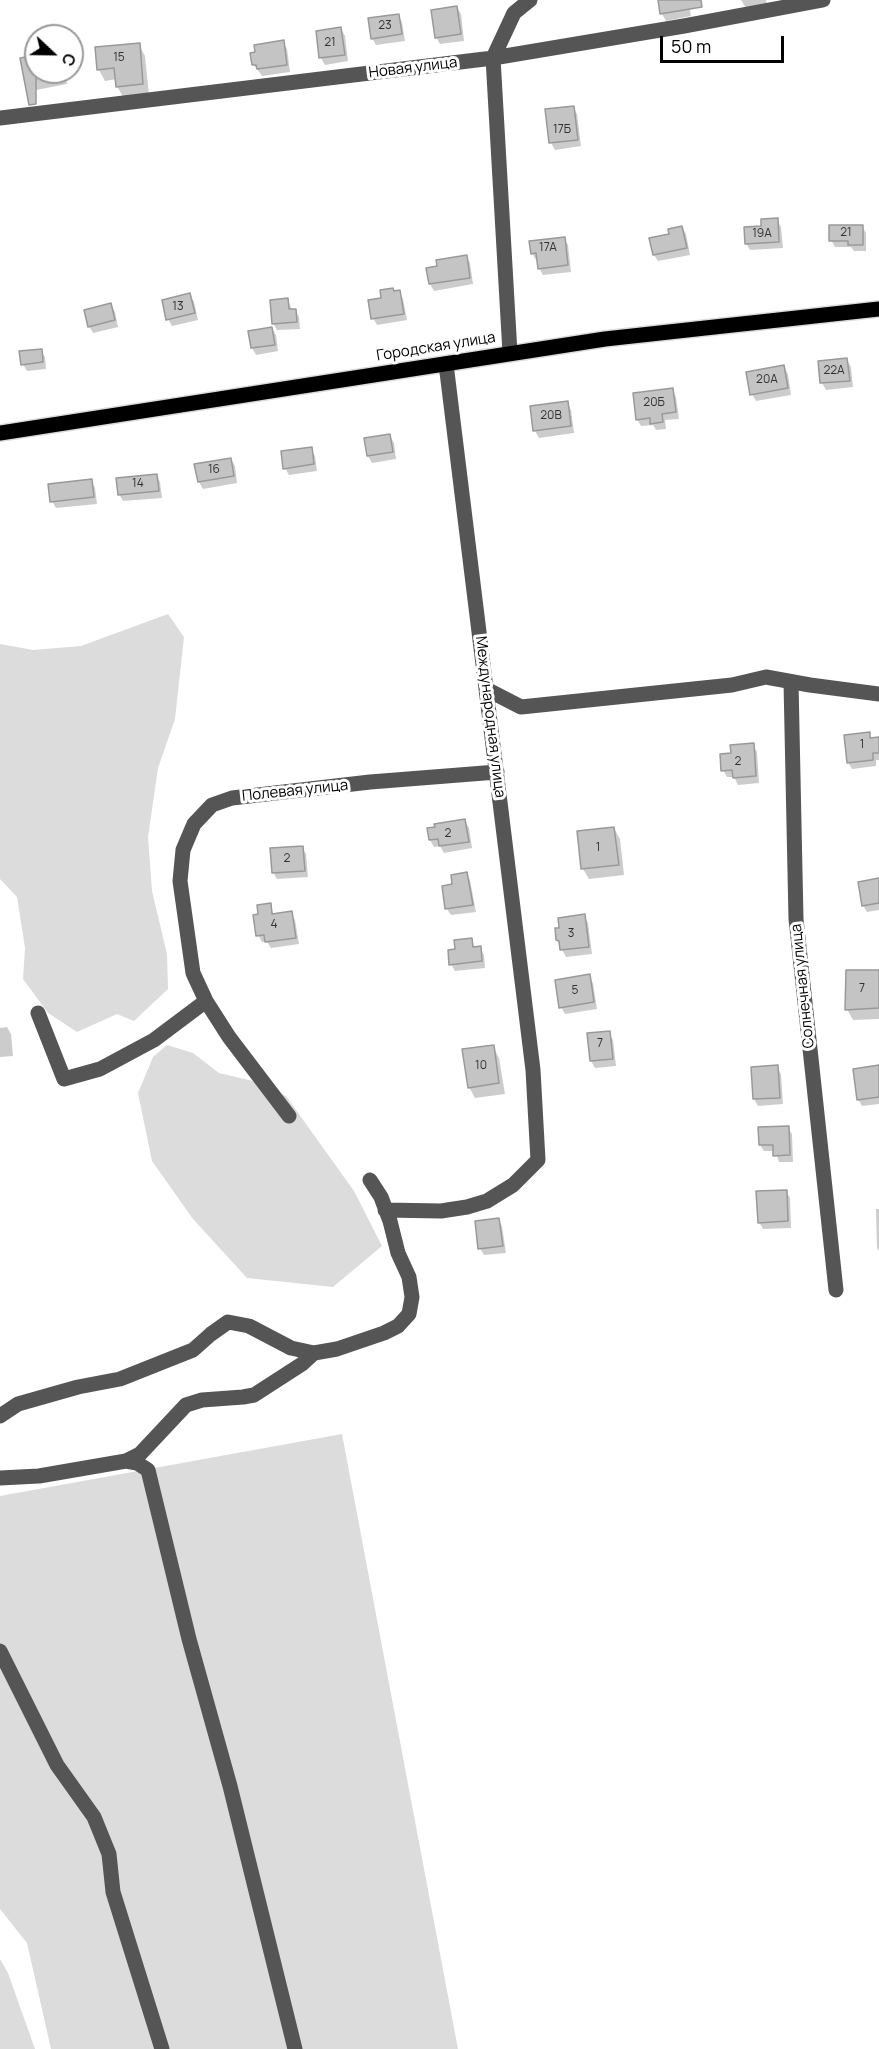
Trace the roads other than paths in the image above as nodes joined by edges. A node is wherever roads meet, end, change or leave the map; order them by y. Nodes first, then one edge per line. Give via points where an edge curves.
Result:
1 (530, 0) edge
2 (823, 0) edge
3 (493, 58) junction
4 (0, 118) edge
5 (879, 309) edge
6 (510, 353) junction
7 (446, 364) junction
8 (0, 433) edge
9 (791, 682) junction
10 (486, 689) junction
11 (879, 694) edge
12 (497, 772) junction
13 (206, 1001) junction
14 (38, 1013) dead end
15 (289, 1116) dead end
16 (370, 1180) dead end
17 (386, 1210) junction
18 (836, 1290) dead end
19 (314, 1353) junction
20 (0, 1416) edge
21 (126, 1461) junction
22 (0, 1478) edge
23 (0, 1651) edge
24 (162, 2049) edge
25 (295, 2049) edge

1 - 3 street via 514,13
2 - 3 street, Новая улица
3 - 4 street, Новая улица
3 - 6 street
5 - 6 main road, Городская улица
6 - 7 main road, Городская улица
7 - 8 main road, Городская улица
7 - 10 street, Международная улица
9 - 10 street via 766,677 732,685 520,707
9 - 11 street
9 - 18 street, Солнечная улица via 796,919
10 - 12 street, Международная улица
12 - 13 street, Полевая улица via 243,796 212,805 194,824 183,850 180,881 193,973
12 - 17 street, Международная улица via 533,1070 538,1160 513,1185 487,1201 441,1211
13 - 14 street via 154,1040 100,1069 64,1079
13 - 15 street, Полевая улица via 228,1037
16 - 17 street
17 - 19 street via 409,1277 409,1314 384,1333
19 - 20 street via 291,1348 249,1326 228,1322 193,1350 120,1379 18,1404
19 - 21 street via 254,1395 186,1405 140,1454
21 - 22 street via 39,1476
21 - 25 street via 148,1470
23 - 24 street via 57,1765 94,1817 109,1854 113,1892

